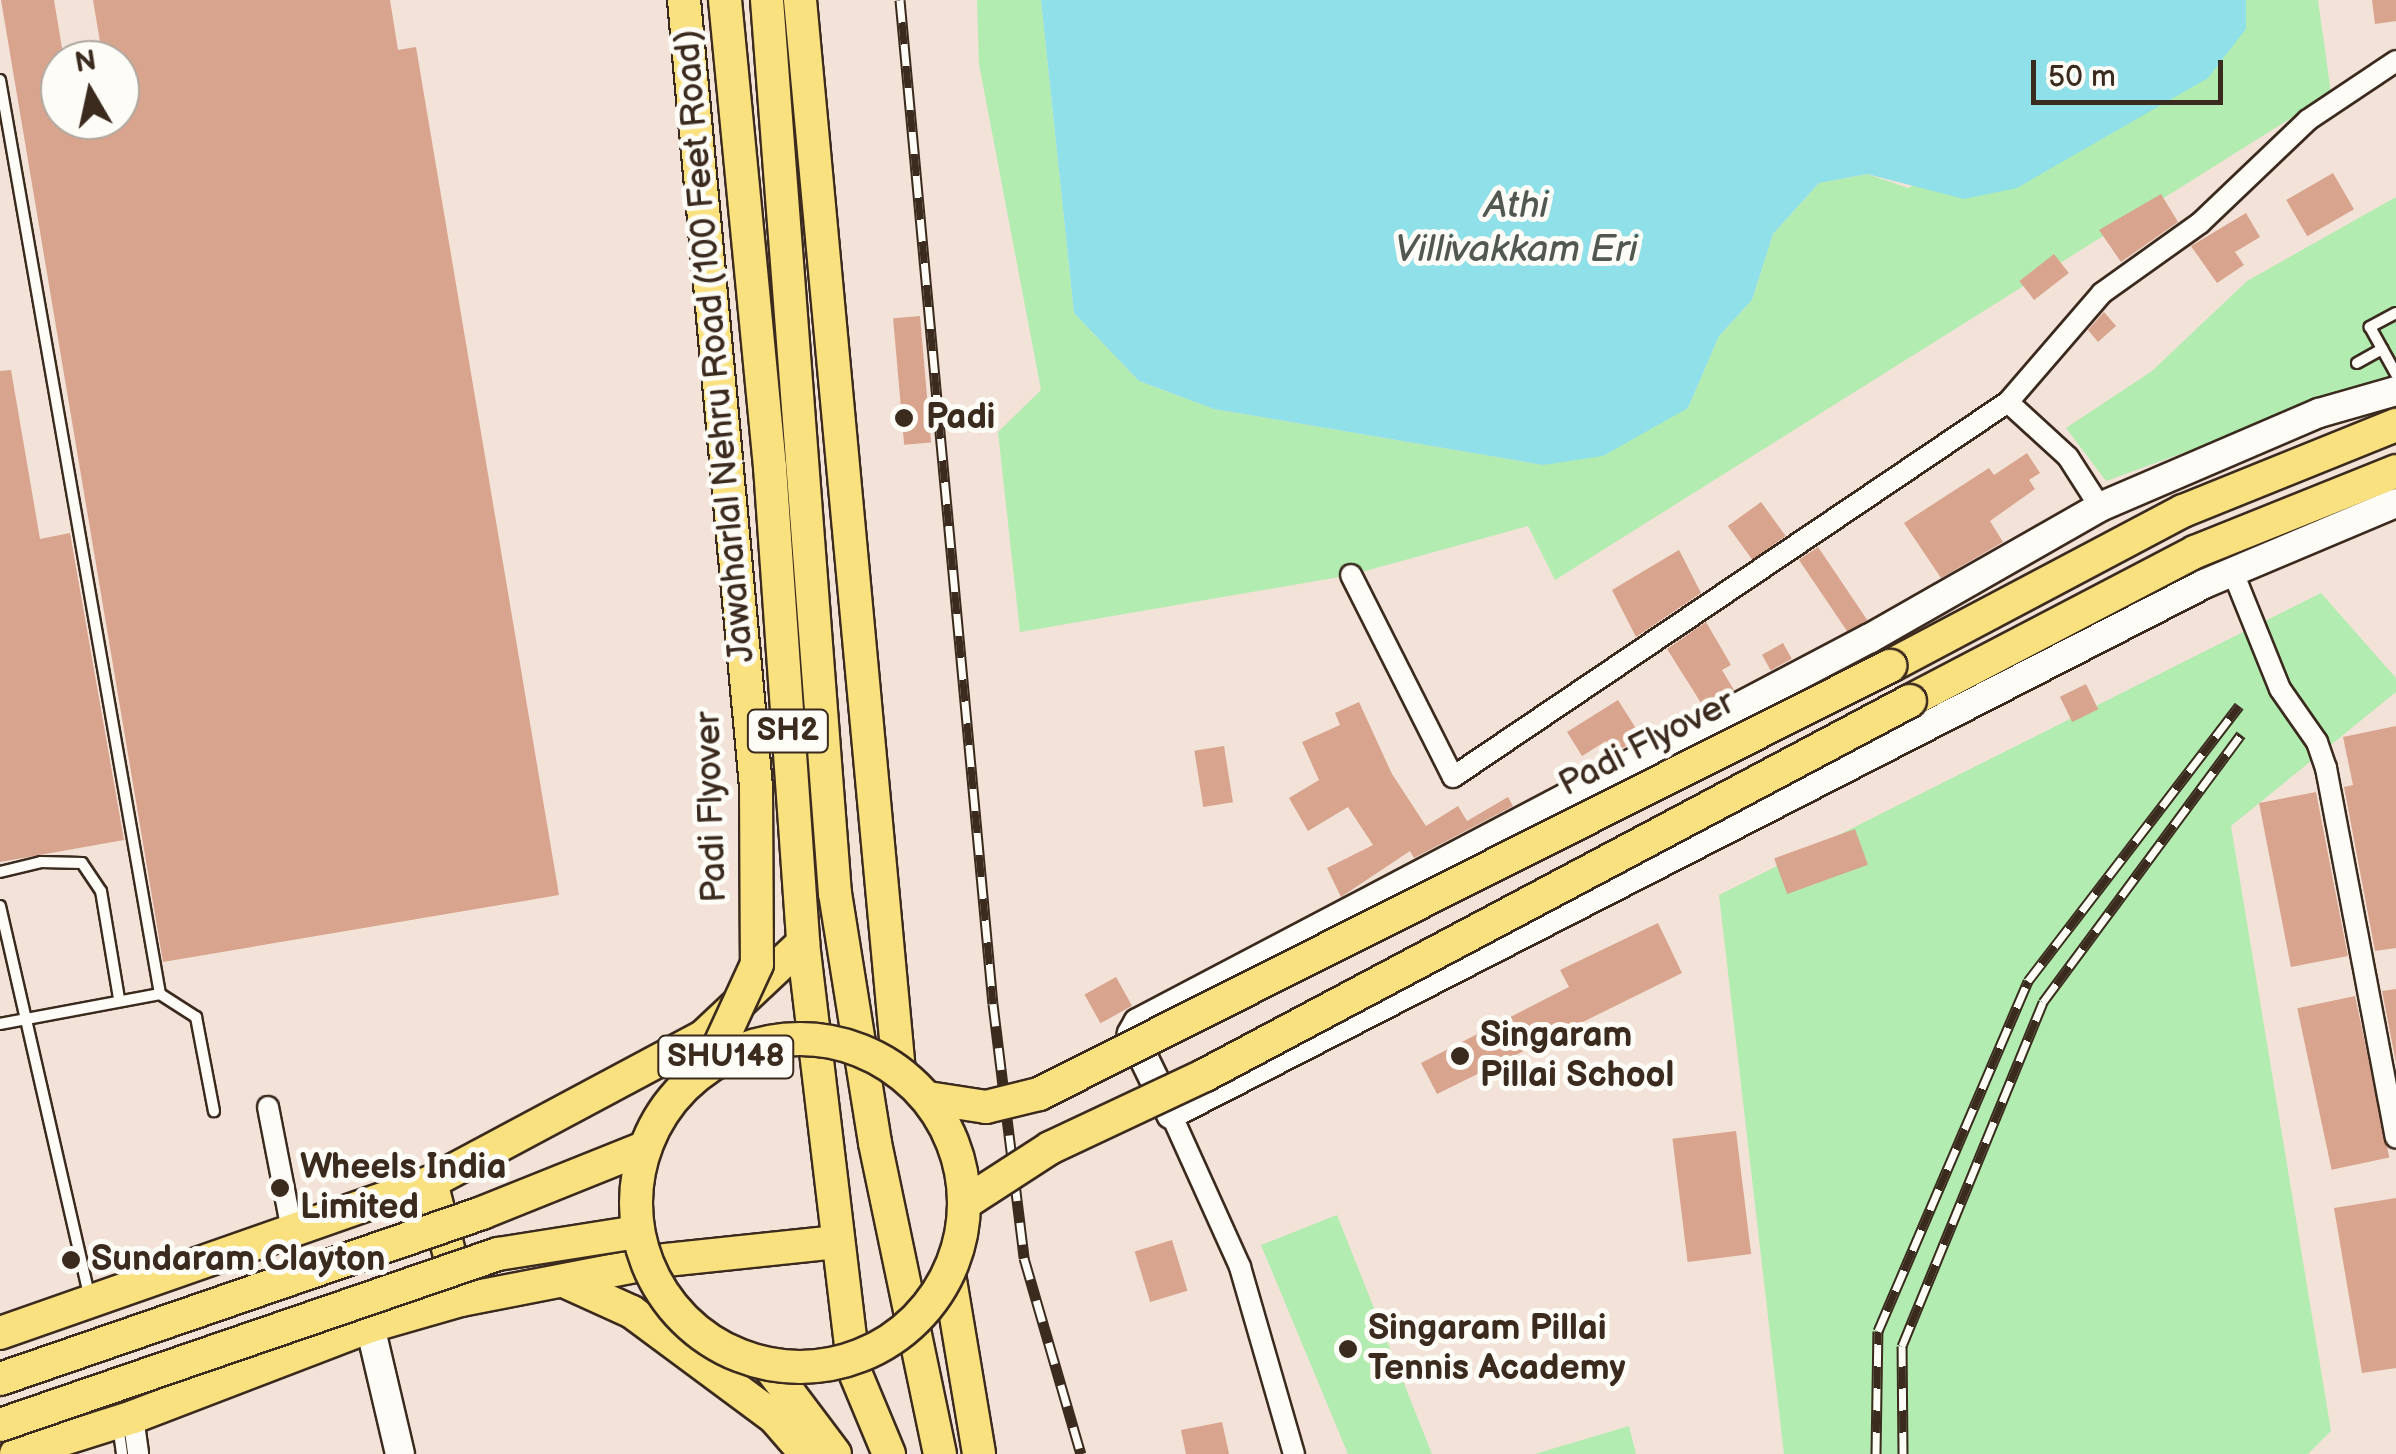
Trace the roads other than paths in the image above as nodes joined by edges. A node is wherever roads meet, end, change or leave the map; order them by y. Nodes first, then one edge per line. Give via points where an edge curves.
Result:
1 (684, 0) edge
2 (724, 0) edge
3 (767, 0) edge
4 (800, 0) edge
5 (2396, 62) edge
6 (0, 80) edge
7 (2396, 312) edge
8 (2382, 348) junction
9 (2357, 363) dead end
10 (2396, 374) edge
11 (2396, 391) edge
12 (2008, 402) junction
13 (2393, 426) edge
14 (2396, 471) edge
15 (2396, 503) edge
16 (2100, 506) junction
17 (2232, 570) junction
18 (1351, 575) dead end
19 (0, 872) edge
20 (0, 906) edge
21 (803, 943) junction
22 (160, 994) junction
23 (119, 1000) junction
24 (25, 1020) junction
25 (0, 1024) edge
26 (711, 1064) junction
27 (898, 1071) junction
28 (928, 1098) junction
29 (268, 1107) dead end
30 (214, 1111) dead end
31 (1171, 1114) junction
32 (2396, 1137) edge
33 (644, 1148) junction
34 (432, 1182) junction
35 (966, 1203) junction
36 (292, 1230) junction
37 (637, 1232) junction
38 (837, 1242) junction
39 (949, 1274) junction
40 (566, 1282) junction
41 (462, 1300) junction
42 (90, 1302) junction
43 (370, 1326) junction
44 (0, 1334) edge
45 (768, 1364) junction
46 (0, 1378) edge
47 (0, 1425) edge
48 (124, 1431) edge
49 (59, 1447) edge
50 (16, 1454) edge
51 (138, 1454) edge
52 (400, 1454) edge
53 (806, 1454) edge
54 (836, 1454) edge
55 (888, 1454) edge
56 (940, 1454) edge
57 (979, 1454) edge
58 (1294, 1454) edge

1 - 26 main road, Padi Flyover, bridge via 756,786 758,964
2 - 21 main road, Jawaharlal Nehru Road (100 Feet Road) / SH2 via 770,467
3 - 56 main road, SH2 via 835,893 875,1142
4 - 27 main road
5 - 12 street via 2308,120 2200,223 2102,293
6 - 22 lane
7 - 8 lane via 2370,327
8 - 9 lane
8 - 10 lane
11 - 16 street via 2319,413
12 - 16 street via 2068,457
12 - 18 street via 1453,777
13 - 28 main road, Padi Flyover, bridge via 2183,511 1040,1094 986,1106
14 - 35 main road, bridge via 2196,552 1205,1075 1050,1148
15 - 17 street
16 - 31 street via 1870,638 1138,1023 1132,1034
17 - 31 street
17 - 32 street via 2280,689 2317,742 2326,768
19 - 23 lane via 41,862 82,863 101,891
20 - 24 lane
21 - 34 main road via 704,1036
21 - 38 main road, Jawaharlal Nehru Road (100 Feet Road) / SH2
22 - 23 lane
22 - 30 lane via 196,1016
23 - 24 lane
24 - 25 lane
24 - 42 lane
26 - 27 main road, Padi Flyover / SHU148, bridge via 786,1039 845,1046
26 - 33 main road, Padi Flyover / SHU148, bridge via 671,1101
27 - 28 main road, Padi Flyover / SHU148, bridge
28 - 35 main road, Padi Flyover / SHU148, bridge via 956,1147
29 - 36 street
31 - 58 street via 1240,1267
33 - 37 main road, Padi Flyover / SHU148, bridge via 635,1189
33 - 46 main road, bridge via 482,1214
34 - 36 main road
34 - 41 main road
35 - 39 main road, Padi Flyover / SHU148, bridge
36 - 42 main road
37 - 45 main road, Padi Flyover / SHU148, bridge via 653,1278 682,1318 722,1348
37 - 47 main road, bridge via 498,1254
38 - 40 main road via 666,1260
38 - 55 main road, Jawaharlal Nehru Road (100 Feet Road) / SH2 via 854,1370
39 - 45 main road, Padi Flyover / SHU148, bridge via 918,1318 874,1350 822,1366
39 - 57 main road, Padi Flyover
40 - 41 main road
40 - 53 main road via 632,1312 774,1418
41 - 43 main road
42 - 44 main road
43 - 48 main road
43 - 52 street
45 - 54 main road
48 - 49 main road
48 - 51 street
49 - 50 main road

